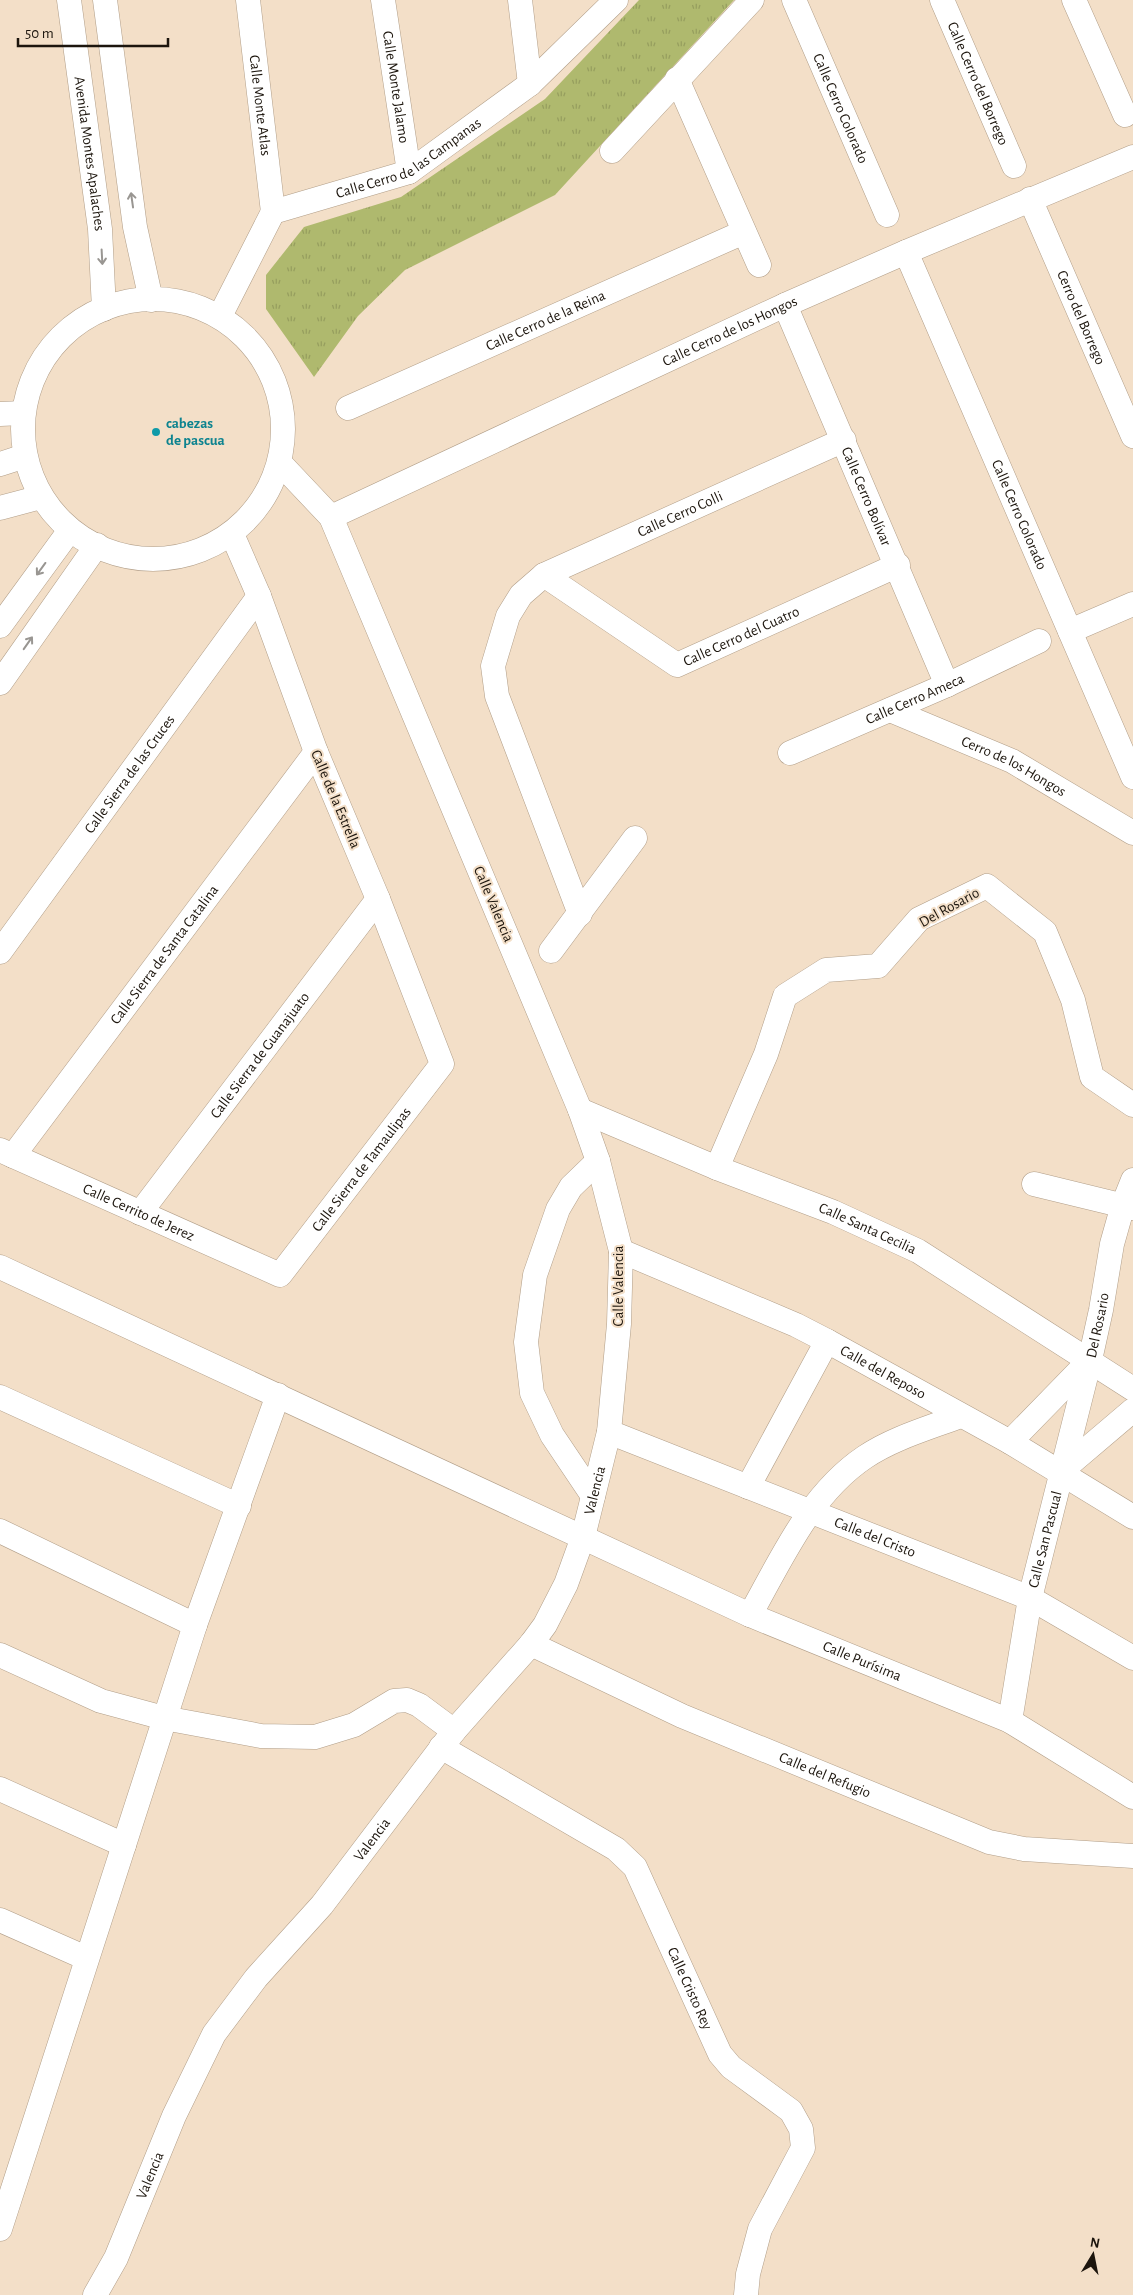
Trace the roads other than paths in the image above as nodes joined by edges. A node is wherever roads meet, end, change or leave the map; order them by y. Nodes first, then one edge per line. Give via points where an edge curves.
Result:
1 (70, 0) edge
2 (105, 0) edge
3 (248, 0) edge
4 (383, 0) edge
5 (520, 0) edge
6 (616, 0) edge
7 (752, 0) edge
8 (794, 0) edge
9 (942, 0) edge
10 (1074, 0) edge
11 (677, 79) junction
12 (530, 84) junction
13 (1125, 115) dead end
14 (612, 151) dead end
15 (1133, 157) edge
16 (1014, 166) dead end
17 (409, 172) junction
18 (1030, 200) junction
19 (273, 212) junction
20 (887, 215) dead end
21 (744, 232) junction
22 (906, 252) junction
23 (759, 265) dead end
24 (151, 300) junction
25 (785, 306) junction
26 (104, 309) junction
27 (220, 316) junction
28 (348, 408) dead end
29 (12, 414) edge
30 (1133, 436) edge
31 (844, 440) junction
32 (25, 456) junction
33 (280, 463) junction
34 (0, 464) edge
35 (42, 497) junction
36 (0, 508) edge
37 (331, 517) junction
38 (70, 530) junction
39 (232, 534) junction
40 (97, 545) junction
41 (898, 565) junction
42 (544, 575) junction
43 (259, 596) junction
44 (1133, 604) edge
45 (0, 626) edge
46 (1070, 631) junction
47 (1038, 641) dead end
48 (0, 683) edge
49 (947, 685) junction
50 (890, 710) junction
51 (316, 752) junction
52 (790, 753) dead end
53 (1133, 777) edge
54 (1133, 833) edge
55 (635, 838) dead end
56 (378, 899) junction
57 (580, 914) junction
58 (550, 951) dead end
59 (0, 952) edge
60 (442, 1064) joint
61 (1133, 1105) edge
62 (580, 1110) junction
63 (7, 1153) edge
64 (598, 1161) junction
65 (717, 1168) junction
66 (1133, 1180) edge
67 (1034, 1184) dead end
68 (1128, 1207) edge
69 (140, 1213) junction
70 (621, 1251) junction
71 (0, 1267) edge
72 (280, 1275) joint
73 (827, 1341) junction
74 (1090, 1360) junction
75 (616, 1375) joint
76 (1133, 1389) edge
77 (278, 1395) junction
78 (0, 1397) edge
79 (1133, 1410) edge
80 (960, 1416) junction
81 (609, 1432) junction
82 (1010, 1442) junction
83 (1060, 1472) junction
84 (748, 1487) junction
85 (593, 1496) junction
86 (239, 1506) junction
87 (810, 1511) junction
88 (1133, 1517) edge
89 (0, 1530) edge
90 (583, 1537) junction
91 (1030, 1598) junction
92 (750, 1615) junction
93 (195, 1625) junction
94 (531, 1644) junction
95 (0, 1655) edge
96 (1133, 1658) edge
97 (164, 1718) junction
98 (1010, 1721) junction
99 (448, 1739) junction
100 (0, 1789) edge
101 (1133, 1797) edge
102 (124, 1845) junction
103 (1133, 1856) edge
104 (0, 1920) edge
105 (86, 1958) junction
106 (0, 2229) edge
107 (95, 2295) edge
108 (746, 2295) edge

1 -> 26 street, Avenida Montes Apalaches via 100,229
24 -> 2 street via 135,227
3 - 19 street, Calle Monte Atlas
4 - 17 street, Calle Monte Jalamo
5 - 12 street
6 - 12 street, Calle Cerro de las Campanas
7 - 11 street
8 - 20 street, Calle Cerro Colorado
9 - 16 street, Calle Cerro del Borrego
10 - 13 street
11 - 14 street
11 - 21 street
12 - 17 street, Calle Cerro de las Campanas
15 - 18 street, Calle Cerro de los Hongos
17 - 19 street, Calle Cerro de las Campanas
18 - 22 street, Calle Cerro de los Hongos
18 - 30 street, Cerro del Borrego
19 - 27 street
21 - 23 street
21 - 28 street, Calle Cerro de la Reina
22 - 25 street, Calle Cerro de los Hongos
22 - 46 street, Calle Cerro Colorado
24 - 26 street via 138,299
24 - 27 street via 180,301
25 - 31 street, Calle Cerro Bolívar
25 - 37 street, Calle Cerro de los Hongos
26 - 29 street via 96,311 61,336 35,372
27 - 33 street via 253,344 275,380 285,421
29 - 32 street
31 - 41 street, Calle Cerro Bolívar
31 - 42 street, Calle Cerro Colli
32 - 34 street
32 - 35 street
33 - 37 street, Calle Valencia
33 - 39 street via 262,502
35 - 36 street
35 - 38 street
37 - 62 street, Calle Valencia
38 - 40 street
38 -> 45 street
39 - 40 street via 194,553 150,560 108,552
39 - 43 street, Calle de la Estrella
48 -> 40 street
41 - 42 street, Calle Cerro del Cuatro via 677,665
41 - 49 street, Calle Cerro Bolívar
42 - 57 street, Calle Cerro Colli via 521,595 508,616 493,666 497,696
43 - 51 street, Calle de la Estrella
43 - 59 street, Calle Sierra de las Cruces
44 - 46 street
46 - 53 street, Calle Cerro Colorado
47 - 49 street, Calle Cerro Ameca
49 - 50 street, Calle Cerro Ameca
50 - 52 street, Calle Cerro Ameca
50 - 54 street, Cerro de los Hongos via 1012,761
51 - 56 street, Calle de la Estrella
51 - 63 street, Calle Sierra de Santa Catalina
55 - 57 street
56 - 60 street, Calle de la Estrella
56 - 69 street, Calle Sierra de Guanajuato
57 - 58 street
60 - 72 street, Calle Sierra de Tamaulipas
61 - 65 street, Del Rosario via 1092,1077 1073,1000 1045,932 987,886 919,919 878,966 826,970 785,996 766,1054
62 - 64 street, Calle Valencia
62 - 65 street, Calle Santa Cecilia
63 - 69 street, Calle Cerrito de Jerez
64 - 70 street, Calle Valencia
64 - 85 street via 571,1186 558,1209 535,1275 526,1342 532,1393 552,1435
65 - 74 street, Calle Santa Cecilia via 833,1212 918,1251
66 - 68 street, Del Rosario
67 - 68 street
68 - 74 street, Del Rosario via 1112,1244
69 - 72 street, Calle Cerrito de Jerez
70 - 73 street, Calle del Reposo
70 - 75 street, Calle Valencia
71 - 77 street, Calle Purísima
73 - 80 street, Calle del Reposo
73 - 84 street
74 - 76 street, Calle Santa Cecilia
74 - 82 street, Del Rosario
74 - 83 street, Calle San Pascual
75 - 81 street, Valencia
77 - 86 street
77 - 90 street, Calle Purísima
78 - 86 street
79 - 83 street
80 - 82 street, Calle del Reposo
80 - 87 street via 867,1455 842,1474
81 - 84 street, Calle del Cristo
81 - 85 street, Valencia
82 - 83 street, Calle del Reposo
83 - 88 street, Calle del Reposo
83 - 91 street, Calle San Pascual
84 - 87 street, Calle del Cristo
85 - 90 street, Valencia
86 - 93 street
87 - 91 street, Calle del Cristo
87 - 92 street
89 - 93 street
90 - 92 street, Calle Purísima
90 - 94 street, Valencia via 566,1584 545,1625
91 - 96 street, Calle del Cristo
91 - 98 street, Calle San Pascual
92 - 98 street, Calle Purísima
93 - 97 street
94 - 99 street, Valencia
94 - 103 street, Calle del Refugio via 682,1716 989,1842 1024,1848
95 - 97 street, Calle Cristo Rey via 101,1701
97 - 99 street, Calle Cristo Rey via 261,1736 315,1737 354,1725 394,1701 407,1700 420,1705
97 - 102 street
98 - 101 street, Calle Purísima
99 - 107 street, Valencia via 322,1905 256,1978 214,2034 174,2116 116,2258
99 - 108 street, Calle Cristo Rey via 616,1849 635,1867 720,2054 731,2067 791,2111 801,2129 803,2148 760,2229
100 - 102 street
102 - 105 street
104 - 105 street
105 - 106 street

